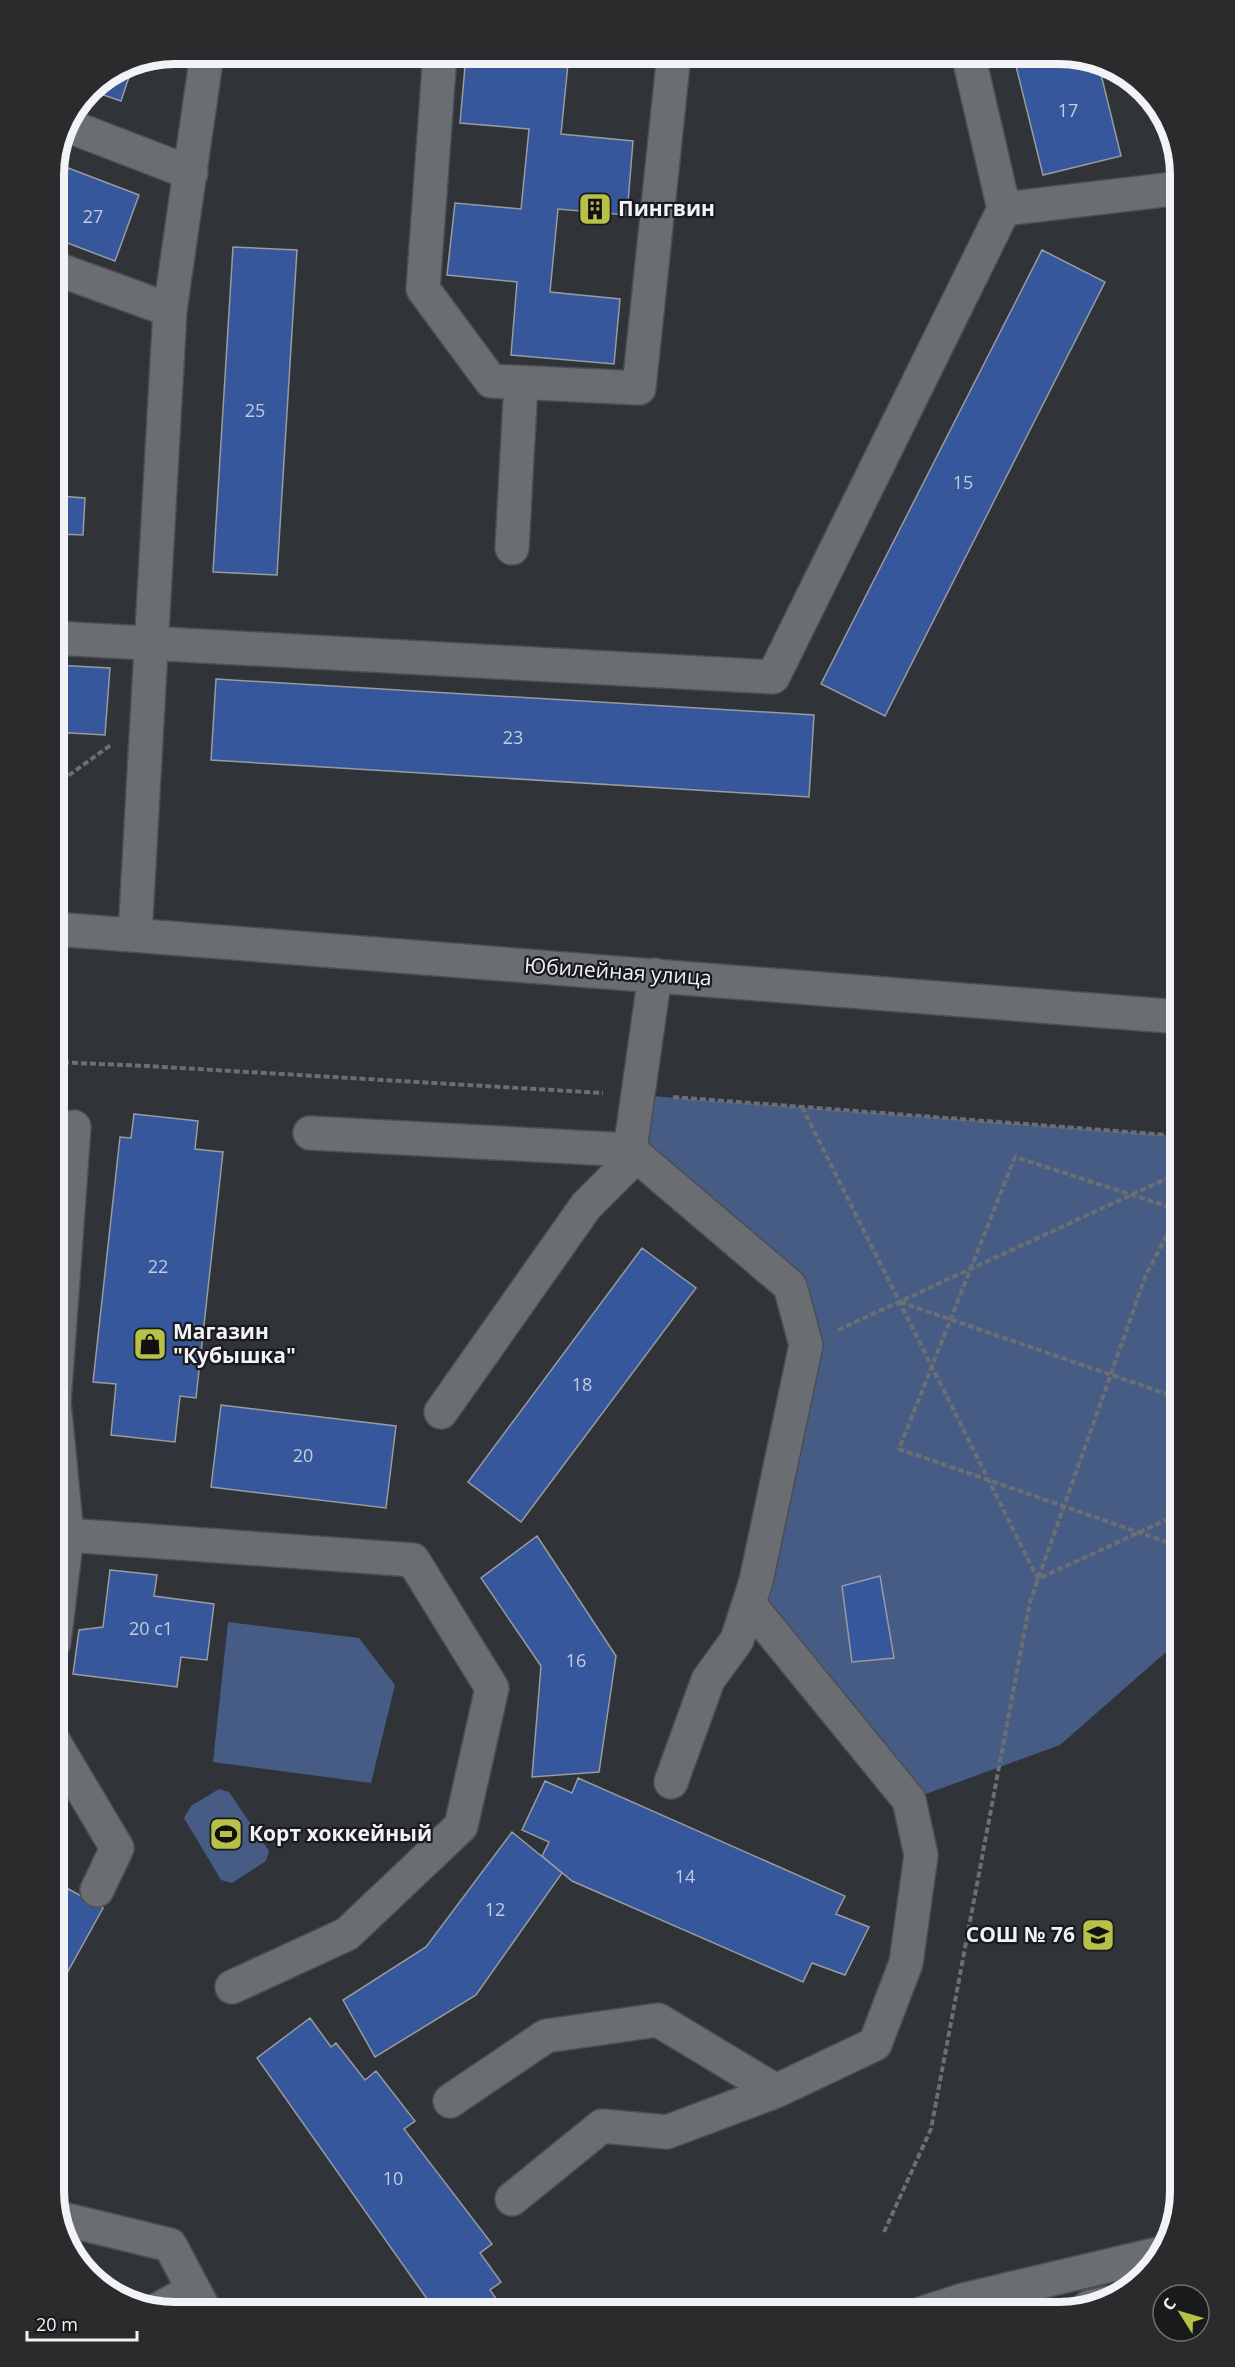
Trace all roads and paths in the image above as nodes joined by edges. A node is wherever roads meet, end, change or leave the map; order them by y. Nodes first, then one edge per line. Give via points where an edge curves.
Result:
1 (206, 65) edge
2 (439, 65) edge
3 (673, 65) edge
4 (971, 65) edge
5 (75, 128) edge
6 (191, 173) junction
7 (1170, 189) edge
8 (1004, 209) junction
9 (65, 272) edge
10 (170, 310) junction
11 (521, 382) junction
12 (512, 548) dead end
13 (65, 639) edge
14 (152, 644) junction
15 (148, 718) junction
16 (65, 778) edge
17 (65, 930) edge
18 (135, 935) junction
19 (655, 975) junction
20 (1170, 1016) edge
21 (802, 1107) dead end
22 (74, 1127) dead end
23 (310, 1133) dead end
24 (630, 1150) junction
25 (1170, 1177) edge
26 (1132, 1195) junction
27 (1170, 1207) edge
28 (1170, 1230) edge
29 (64, 1258) edge
30 (971, 1269) junction
31 (900, 1302) junction
32 (950, 1319) junction
33 (806, 1345) junction
34 (932, 1366) junction
35 (1111, 1375) junction
36 (1170, 1395) edge
37 (441, 1412) dead end
38 (989, 1480) junction
39 (1064, 1506) junction
40 (64, 1508) edge
41 (1170, 1518) edge
42 (1138, 1532) junction
43 (67, 1535) junction
44 (1170, 1543) edge
45 (64, 1557) edge
46 (1038, 1578) junction
47 (749, 1604) junction
48 (64, 1759) edge
49 (671, 1782) dead end
50 (97, 1890) dead end
51 (232, 1987) dead end
52 (776, 2091) junction
53 (450, 2101) dead end
54 (512, 2199) dead end
55 (69, 2220) edge
56 (884, 2232) dead end
57 (1150, 2256) edge
58 (199, 2301) edge
59 (957, 2302) edge

1 - 6 street
2 - 11 street via 423,289 491,381
3 - 11 street via 639,388
4 - 8 street
5 - 6 street
6 - 10 street
7 - 8 street
8 - 14 street via 773,677
9 - 10 street
10 - 14 street
11 - 12 street
13 - 14 street
14 - 15 street
15 - 16 path
15 - 18 street
17 - 18 street, Юбилейная улица
18 - 19 street, Юбилейная улица
19 - 20 street, Юбилейная улица
19 - 24 street
21 - 31 path
22 - 29 street
23 - 24 street
24 - 33 street via 790,1286
24 - 37 street via 628,1164 586,1206
25 - 26 path
26 - 27 path
26 - 30 path
26 - 30 path via 1015,1157
28 - 35 path via 1146,1275
30 - 31 path
30 - 32 path
31 - 32 path
31 - 33 path
31 - 34 path
32 - 34 path
32 - 35 path
33 - 47 street
34 - 38 path
34 - 38 path via 899,1449
35 - 36 path
35 - 39 path
38 - 39 path
38 - 46 path
39 - 42 path
39 - 46 path
40 - 43 street
41 - 42 path
42 - 44 path
42 - 46 path
43 - 45 street
43 - 51 street via 413,1560 492,1689 461,1826 346,1934
46 - 56 path via 1029,1602 931,2129
47 - 49 street via 737,1640 708,1680
47 - 52 street via 909,1800 921,1855 906,1964 875,2044
48 - 50 street via 117,1848
52 - 53 street via 658,2020 546,2036
52 - 54 street via 667,2132 602,2126
55 - 58 street via 170,2245
57 - 59 street

